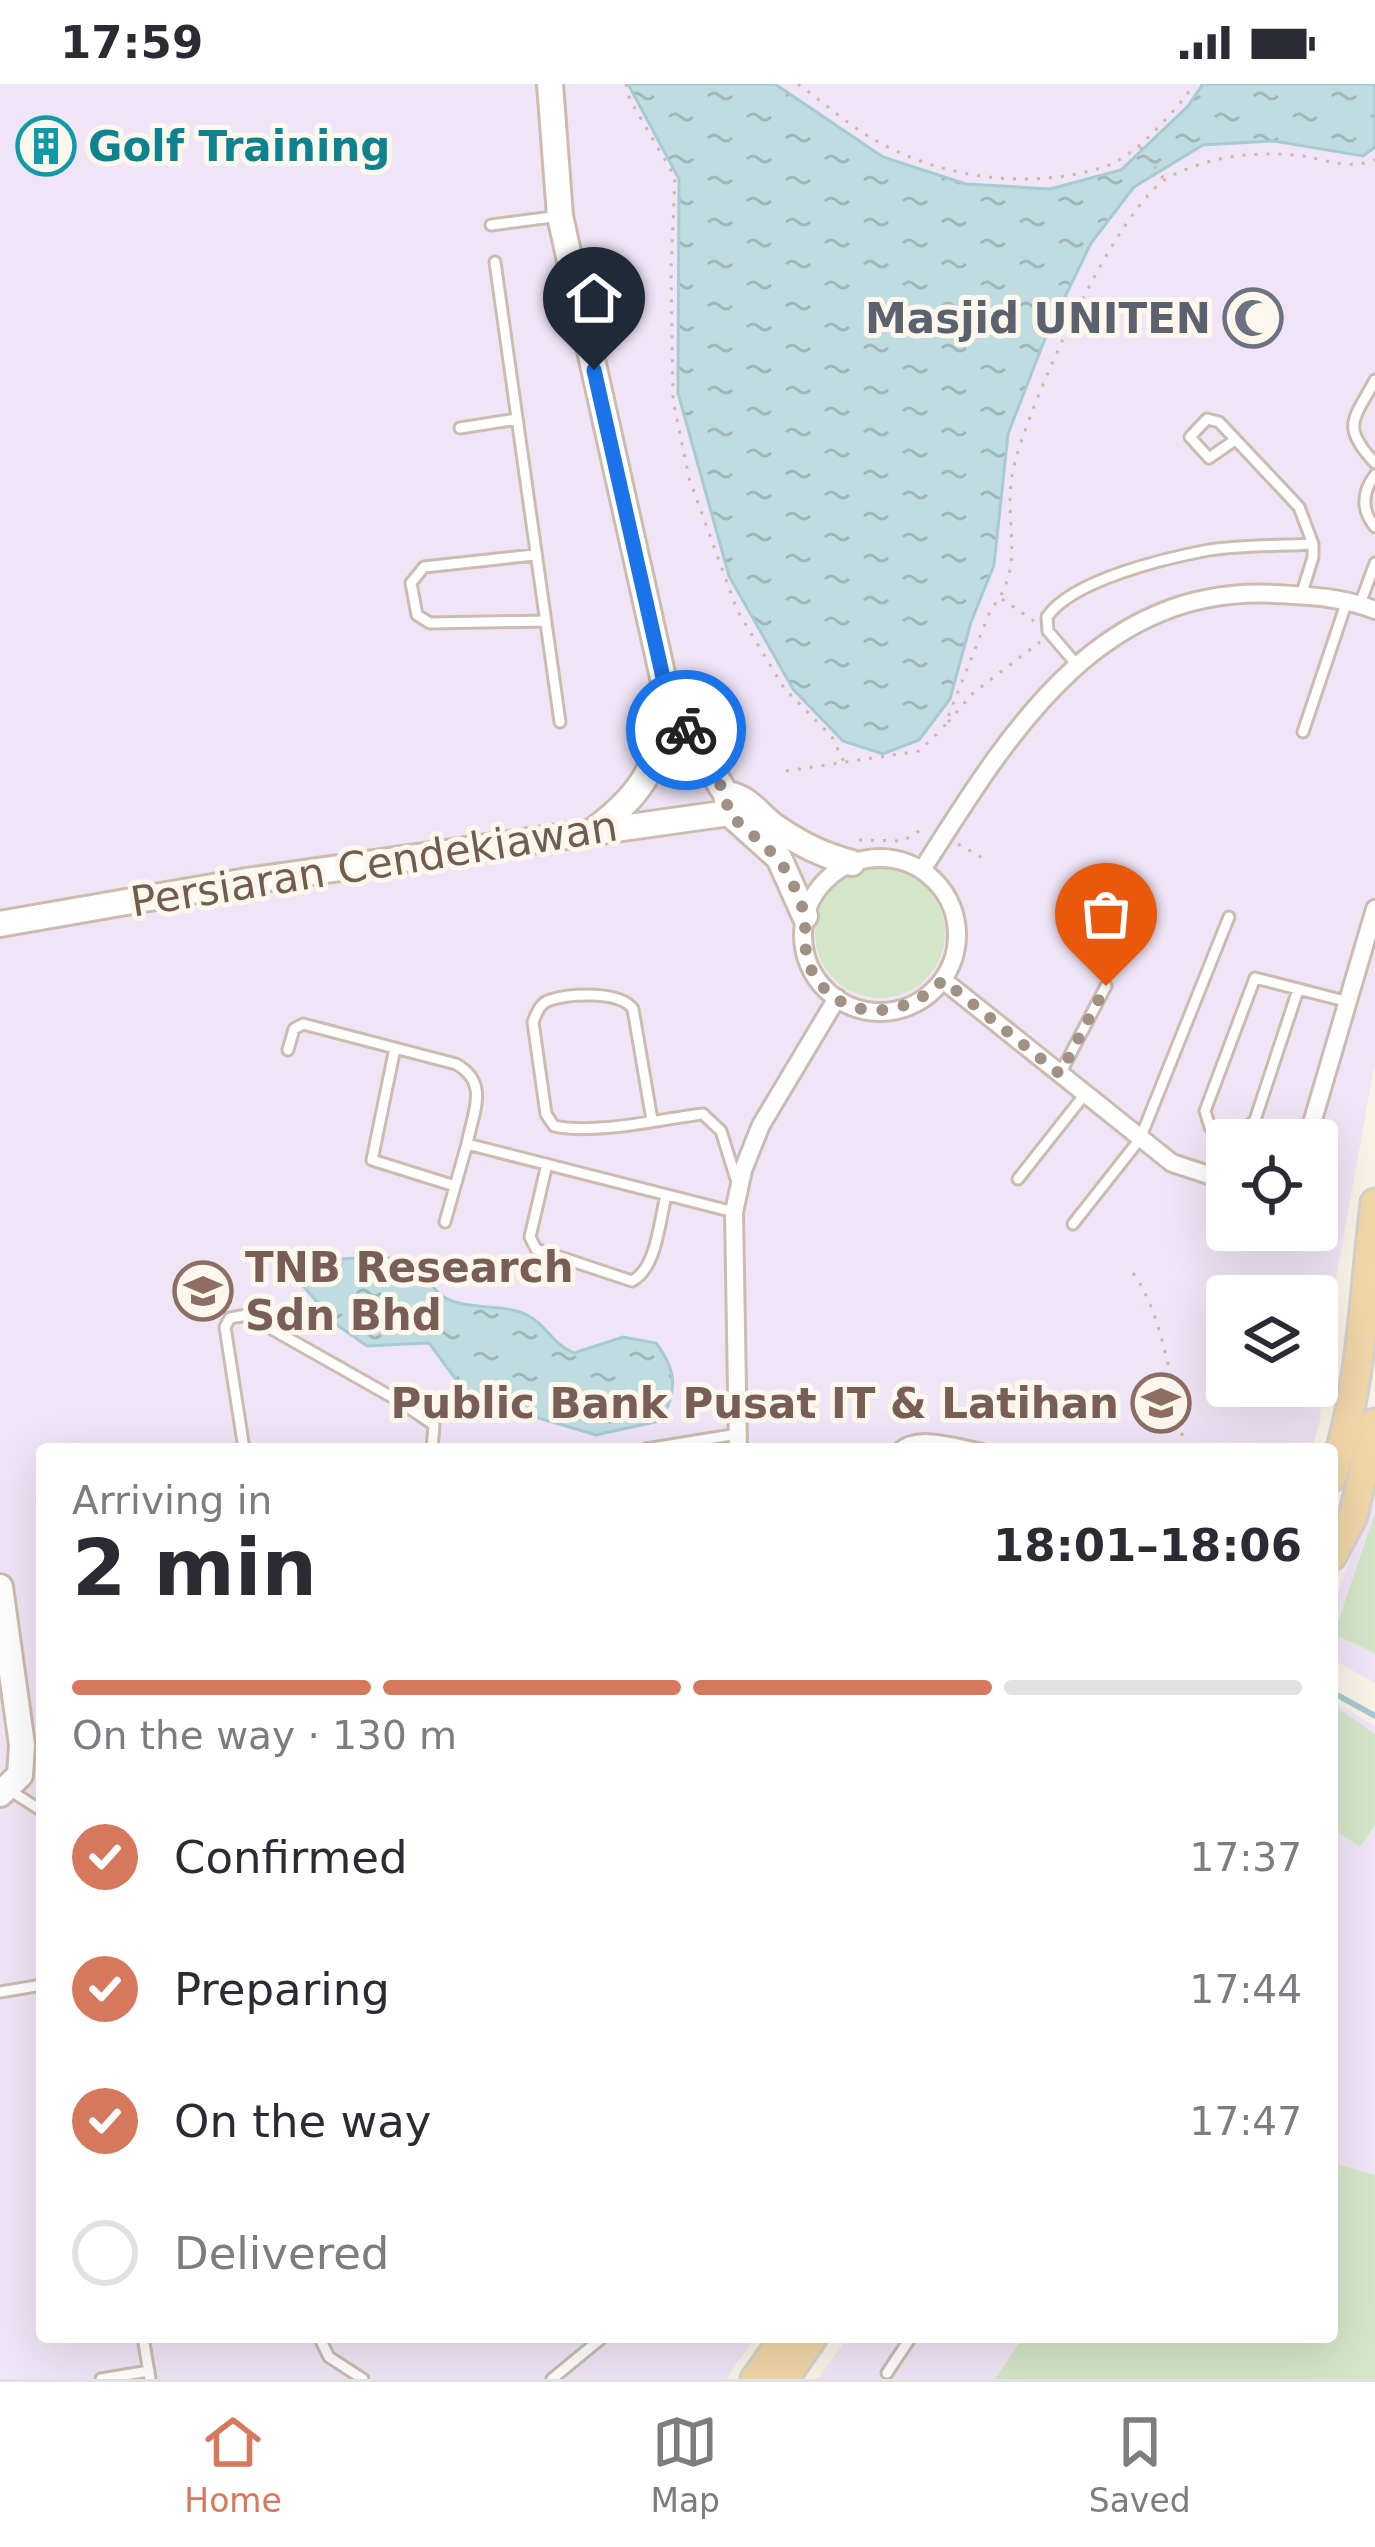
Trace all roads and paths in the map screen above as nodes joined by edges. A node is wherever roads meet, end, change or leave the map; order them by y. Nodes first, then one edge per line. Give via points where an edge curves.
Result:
1 (550, 84) edge
2 (626, 84) edge
3 (798, 84) edge
4 (1194, 84) edge
5 (1139, 146) junction
6 (1375, 160) edge
7 (1164, 179) junction
8 (560, 216) junction
9 (490, 225) dead end
10 (495, 262) dead end
11 (1375, 380) edge
12 (517, 419) junction
13 (460, 428) dead end
14 (1235, 440) junction
15 (1375, 463) edge
16 (1375, 475) edge
17 (1375, 527) edge
18 (1313, 544) junction
19 (534, 555) junction
20 (1375, 563) edge
21 (1301, 596) junction
22 (1001, 598) junction
23 (1361, 605) edge
24 (546, 621) junction
25 (1049, 633) junction
26 (1077, 664) junction
27 (668, 700) junction
28 (560, 722) dead end
29 (944, 728) junction
30 (1303, 732) dead end
31 (844, 761) junction
32 (786, 771) dead end
33 (732, 801) junction
34 (596, 830) junction
35 (944, 836) junction
36 (850, 852) junction
37 (988, 861) dead end
38 (922, 870) junction
39 (1375, 909) edge
40 (805, 916) junction
41 (1229, 916) dead end
42 (0, 924) edge
43 (943, 980) junction
44 (1106, 986) dead end
45 (1298, 990) junction
46 (837, 998) junction
47 (1345, 1001) junction
48 (395, 1048) junction
49 (289, 1051) dead end
50 (1060, 1074) junction
51 (1085, 1094) junction
52 (1313, 1119) edge
53 (652, 1120) junction
54 (1140, 1139) junction
55 (467, 1144) junction
56 (547, 1164) junction
57 (1206, 1174) edge
58 (1018, 1179) dead end
59 (455, 1186) junction
60 (739, 1188) junction
61 (666, 1196) junction
62 (1375, 1203) edge
63 (734, 1212) junction
64 (445, 1222) dead end
65 (1073, 1224) dead end
66 (1133, 1274) dead end
67 (1375, 1423) edge
68 (738, 1441) edge
69 (243, 1443) edge
70 (432, 1443) edge
71 (904, 1443) edge
72 (936, 1443) edge
73 (1184, 1443) edge
74 (1338, 1460) edge
75 (1338, 1544) edge
76 (0, 1587) edge
77 (3, 1791) edge
78 (36, 1807) edge
79 (36, 1986) edge
80 (0, 1991) edge
81 (144, 2343) edge
82 (322, 2343) edge
83 (596, 2343) edge
84 (781, 2343) edge
85 (808, 2343) edge
86 (907, 2343) edge
87 (887, 2373) dead end
88 (150, 2375) edge
89 (101, 2379) edge
90 (363, 2379) edge
91 (552, 2379) edge
92 (755, 2379) edge
93 (784, 2379) edge

1 - 8 street
2 - 31 path via 675,177 673,400 689,478 737,610 784,688
3 - 5 path via 875,140 964,175 1041,180 1112,165
4 - 5 path
5 - 7 path
6 - 7 path via 1356,167 1296,155 1216,156
7 - 22 path via 1138,204 1035,400 1013,468 1007,511 1014,566
8 - 9 lane
8 - 27 street
10 - 12 lane
11 - 15 lane via 1352,430
12 - 13 lane
12 - 19 lane
14 - 14 lane via 1214,418 1190,437 1209,458
14 - 18 lane via 1299,507
16 - 17 lane via 1364,498
18 - 21 lane
18 - 25 lane via 1211,550 1126,571 1064,599 1047,617
19 - 24 lane
19 - 24 lane via 424,567 411,583 417,615 430,623
20 - 23 lane
21 - 23 street
21 - 26 street via 1239,592 1154,614
22 - 25 path
22 - 29 path
23 - 30 lane
24 - 28 lane
25 - 26 lane
25 - 29 path via 973,693
26 - 35 street via 992,760
27 - 33 street
27 - 34 street via 648,777
29 - 31 path via 919,752
31 - 32 path
33 - 34 street, Persiaran Cendekiawan
33 - 36 street via 816,854
33 - 40 street via 779,858
34 - 42 street, Persiaran Cendekiawan
35 - 36 path via 928,826 903,841
35 - 37 path
35 - 38 street
36 - 38 street
36 - 40 street
38 - 43 street via 949,901 957,928
39 - 47 street
40 - 46 street via 811,968
41 - 54 lane
43 - 46 street via 912,1005 888,1011
43 - 50 street
44 - 50 lane
45 - 45 lane via 1256,1120 1233,1133 1210,1127 1204,1111 1249,984 1263,977
45 - 47 lane
46 - 60 street via 761,1125
47 - 52 street
48 - 49 lane via 304,1024 294,1029
48 - 55 lane via 471,1073 478,1087
48 - 59 lane via 372,1160
50 - 51 street
51 - 54 street
51 - 58 lane
53 - 53 lane via 626,999 551,999 539,1007 533,1022 554,1126
53 - 60 lane via 714,1120
54 - 57 street via 1172,1163
54 - 65 lane
55 - 56 lane
55 - 59 lane
56 - 61 lane
56 - 61 lane via 530,1237 536,1249 632,1281 648,1264
59 - 64 lane
60 - 63 street
61 - 63 lane
62 - 74 main road
63 - 68 street
66 - 73 path
67 - 75 main road
69 - 70 lane via 225,1327 247,1315 434,1425
71 - 72 lane
76 - 77 street via 22,1745 20,1774
77 - 78 lane
79 - 80 lane
81 - 88 lane
82 - 90 lane
83 - 91 lane
84 - 92 main road
85 - 93 main road
86 - 87 lane
88 - 89 lane

